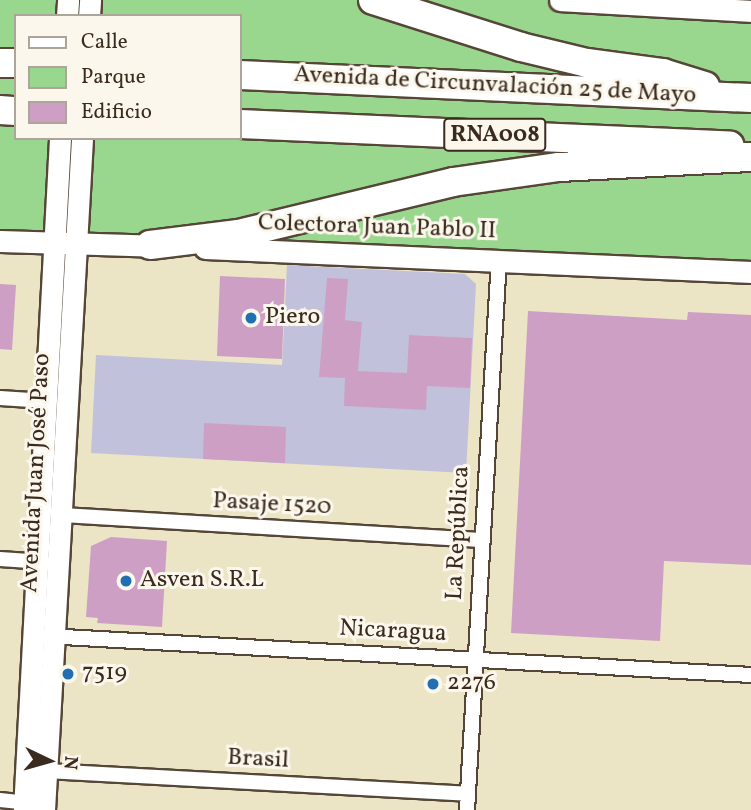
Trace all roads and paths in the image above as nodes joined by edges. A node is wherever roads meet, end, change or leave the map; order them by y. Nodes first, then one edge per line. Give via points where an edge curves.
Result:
1 (373, 0) edge
2 (560, 0) edge
3 (751, 11) edge
4 (242, 75) edge
5 (748, 98) edge
6 (242, 124) edge
7 (60, 140) edge
8 (82, 140) edge
9 (751, 146) edge
10 (751, 157) edge
11 (0, 241) edge
12 (54, 244) junction
13 (76, 245) junction
14 (150, 245) junction
15 (499, 259) junction
16 (751, 272) edge
17 (0, 398) edge
18 (46, 401) junction
19 (61, 515) junction
20 (482, 540) junction
21 (0, 559) edge
22 (48, 562) junction
23 (44, 636) junction
24 (475, 660) junction
25 (751, 675) edge
26 (46, 771) junction
27 (467, 794) junction
28 (0, 800) edge
29 (34, 807) edge
30 (467, 810) edge

1 - 5 highway via 521,47 587,64 663,73
2 - 3 main road
4 - 5 highway, Avenida de Circunvalación 25 de Mayo / RNA008
6 - 9 highway, Avenida de Circunvalación 25 de Mayo / RNA008
7 - 12 main road, Avenida Juan José Paso
8 - 13 main road, Avenida Juan José Paso
10 - 14 highway via 559,167 453,182 238,234
11 - 12 main road, Colectora Juan Pablo II
12 - 13 main road, Colectora Juan Pablo II
12 - 18 main road, Avenida Juan José Paso
13 - 14 main road, Colectora Juan Pablo II
13 - 19 main road, Avenida Juan José Paso
14 - 15 main road, Colectora Juan Pablo II
15 - 16 main road, Colectora Juan Pablo II
15 - 20 street, La República
17 - 18 street
18 - 22 main road, Avenida Juan José Paso
19 - 20 street, Pasaje 1520
19 - 22 main road, Avenida Juan José Paso
20 - 24 street, La República
21 - 22 street
22 - 23 main road, Avenida Juan José Paso
23 - 24 street, Nicaragua
23 - 26 main road, Avenida Juan José Paso
23 - 29 main road, Avenida Juan José Paso
24 - 25 street, Nicaragua
24 - 27 street, La República
26 - 27 street, Brasil
26 - 29 main road, Avenida Juan José Paso
27 - 30 street, La República
28 - 29 street

